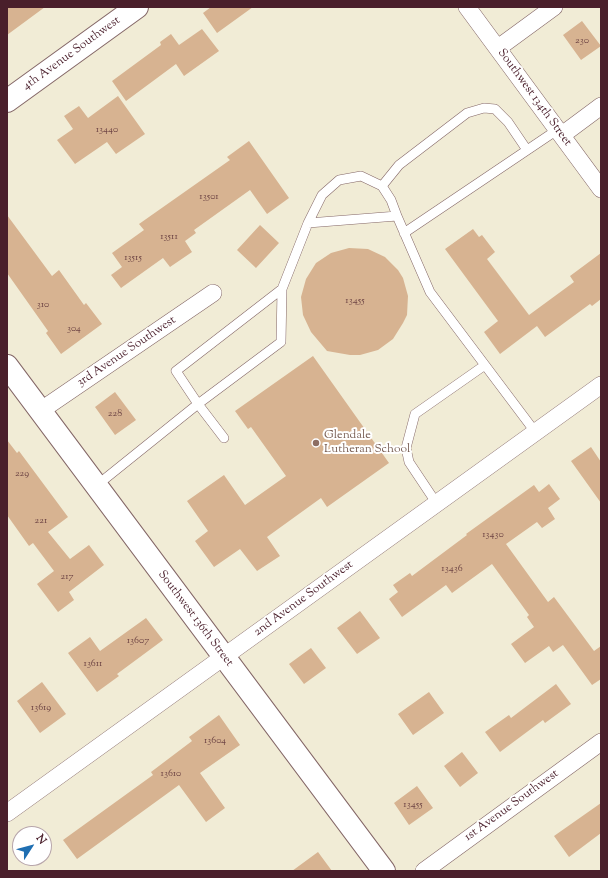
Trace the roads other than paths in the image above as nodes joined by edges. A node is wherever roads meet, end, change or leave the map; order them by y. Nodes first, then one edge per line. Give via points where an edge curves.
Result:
1 (137, 7) edge
2 (467, 7) edge
3 (554, 7) edge
4 (498, 48) junction
5 (7, 101) edge
6 (601, 106) edge
7 (560, 132) junction
8 (526, 150) junction
9 (382, 186) junction
10 (601, 189) edge
11 (397, 216) junction
12 (308, 223) junction
13 (404, 233) junction
14 (282, 289) junction
15 (213, 293) dead end
16 (485, 365) junction
17 (7, 366) edge
18 (601, 385) edge
19 (198, 404) junction
20 (40, 411) junction
21 (536, 432) junction
22 (224, 438) dead end
23 (96, 486) junction
24 (437, 504) junction
25 (224, 657) junction
26 (601, 742) edge
27 (7, 813) edge
28 (384, 871) edge
29 (424, 871) edge

1 - 5 street, 4th Avenue Southwest
2 - 4 street, Southwest 134th Street
3 - 4 street
4 - 7 street, Southwest 134th Street
6 - 7 street
7 - 8 lane
7 - 10 street, Southwest 134th Street
8 - 9 lane via 508,122 495,109 484,108 468,113 405,160
8 - 13 lane
9 - 11 lane
9 - 12 lane via 361,176 339,180 322,195
11 - 12 lane
11 - 13 lane
12 - 14 lane
13 - 16 lane via 430,292
14 - 19 lane via 281,342
14 - 19 lane via 176,371
15 - 20 street, 3rd Avenue Southwest
16 - 21 lane
16 - 24 lane via 415,414 406,448 409,462
17 - 20 street, Southwest 136th Street
18 - 21 street, 2nd Avenue Southwest
19 - 22 lane
19 - 23 lane
20 - 23 street, Southwest 136th Street
21 - 24 street, 2nd Avenue Southwest
23 - 25 street, Southwest 136th Street
24 - 25 street, 2nd Avenue Southwest
25 - 27 street, 2nd Avenue Southwest
25 - 28 street, Southwest 136th Street
26 - 29 street, 1st Avenue Southwest

